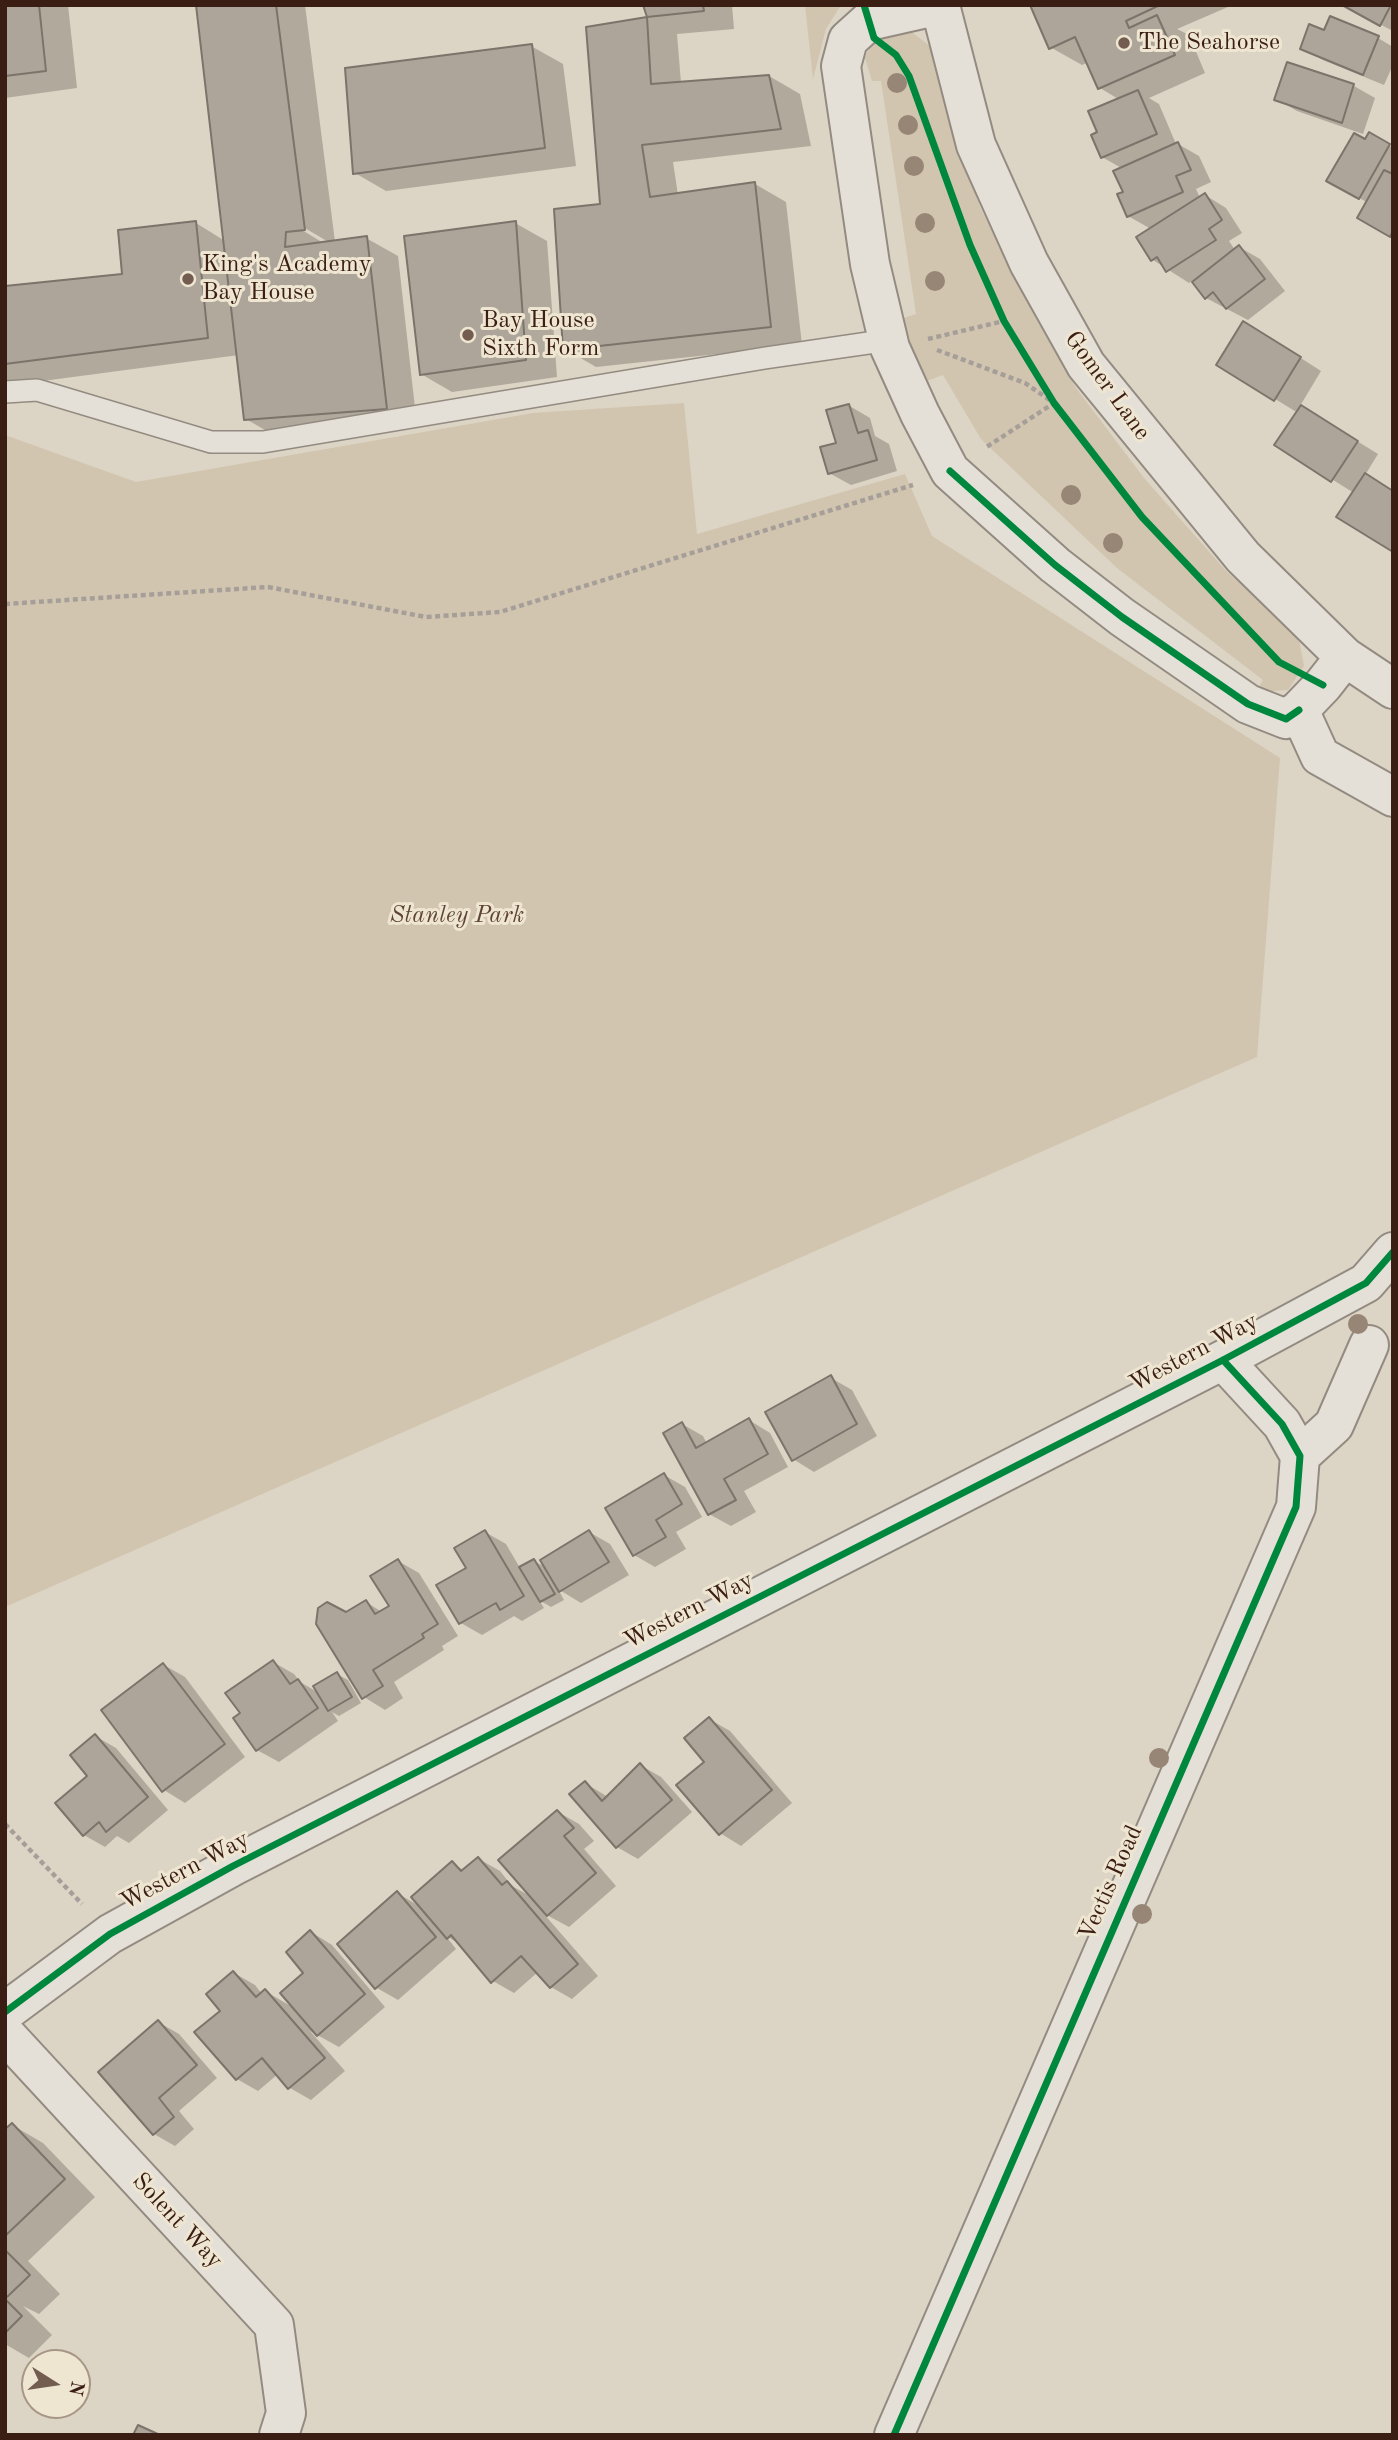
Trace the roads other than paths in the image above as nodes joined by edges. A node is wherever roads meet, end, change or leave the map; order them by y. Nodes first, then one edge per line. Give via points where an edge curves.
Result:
1 (940, 5) edge
2 (889, 344) junction
3 (5, 392) edge
4 (1345, 657) junction
5 (1393, 689) edge
6 (1299, 710) junction
7 (1393, 797) edge
8 (1393, 1252) edge
9 (1369, 1345) dead end
10 (1223, 1360) junction
11 (1300, 1456) junction
12 (5, 2012) edge
13 (5, 2034) edge
14 (279, 2435) edge
15 (894, 2435) edge

1 - 2 street via 869,21 848,40 841,66 870,264
1 - 4 street, Gomer Lane via 976,145 1029,263 1086,365 1243,557
2 - 3 lane via 765,358 263,442 211,443 37,390
2 - 6 street via 950,471 1055,565 1248,704 1286,719
4 - 5 street, Gomer Lane
4 - 6 street
6 - 7 street via 1320,756
8 - 10 street, Western Way via 1366,1283
9 - 11 street via 1334,1425
10 - 11 street via 1282,1424
10 - 12 street, Western Way via 233,1866 110,1934
11 - 15 street, Vectis Road via 1296,1507
13 - 14 street, Solent Way via 274,2325 286,2413

